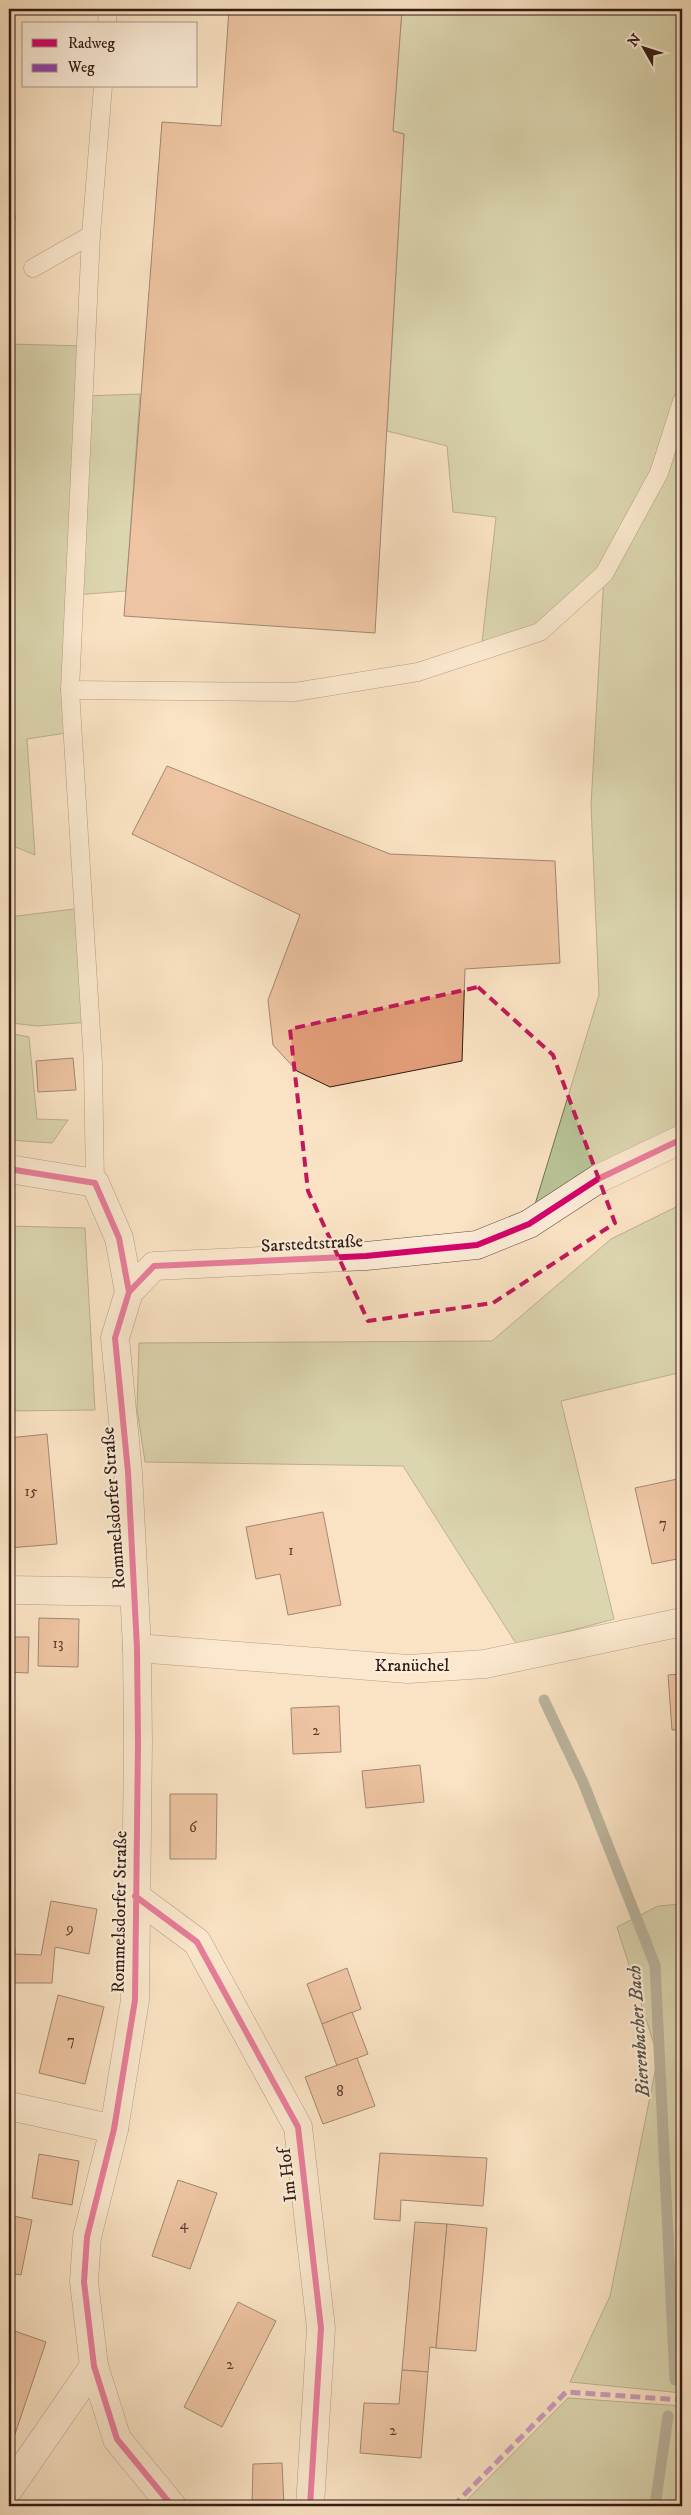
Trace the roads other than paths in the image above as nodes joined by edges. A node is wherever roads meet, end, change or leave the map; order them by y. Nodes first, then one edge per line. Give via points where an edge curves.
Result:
1 (108, 9) edge
2 (107, 22) edge
3 (103, 88) edge
4 (91, 235) junction
5 (33, 268) dead end
6 (682, 400) edge
7 (70, 690) junction
8 (682, 1139) edge
9 (9, 1169) edge
10 (95, 1184) junction
11 (129, 1292) junction
12 (9, 1590) edge
13 (134, 1592) junction
14 (682, 1622) edge
15 (137, 1648) junction
16 (135, 1896) junction
17 (9, 2106) edge
18 (114, 2128) junction
19 (94, 2366) junction
20 (9, 2489) edge
21 (172, 2506) edge
22 (310, 2506) edge

1 - 2 lane
3 - 4 lane
4 - 5 lane
4 - 7 lane
6 - 7 lane via 660,473 604,574 540,632 418,672 295,692
7 - 10 lane via 92,1063
8 - 11 street, Sarstedtstraße via 598,1179 529,1224 477,1244 366,1256 154,1266
9 - 10 street
10 - 11 street via 119,1238
11 - 13 street, Rommelsdorfer Straße via 115,1338 128,1472
12 - 13 street
13 - 15 street, Rommelsdorfer Straße
14 - 15 street, Kranüchel via 485,1664 408,1669
15 - 16 street, Rommelsdorfer Straße
16 - 18 street, Rommelsdorfer Straße via 135,2000
16 - 22 street, Im Hof via 197,1942 298,2127 321,2328
17 - 18 street
18 - 19 street, Rommelsdorfer Straße via 87,2237 84,2282
19 - 20 street
19 - 21 street, Rommelsdorfer Straße via 117,2439

